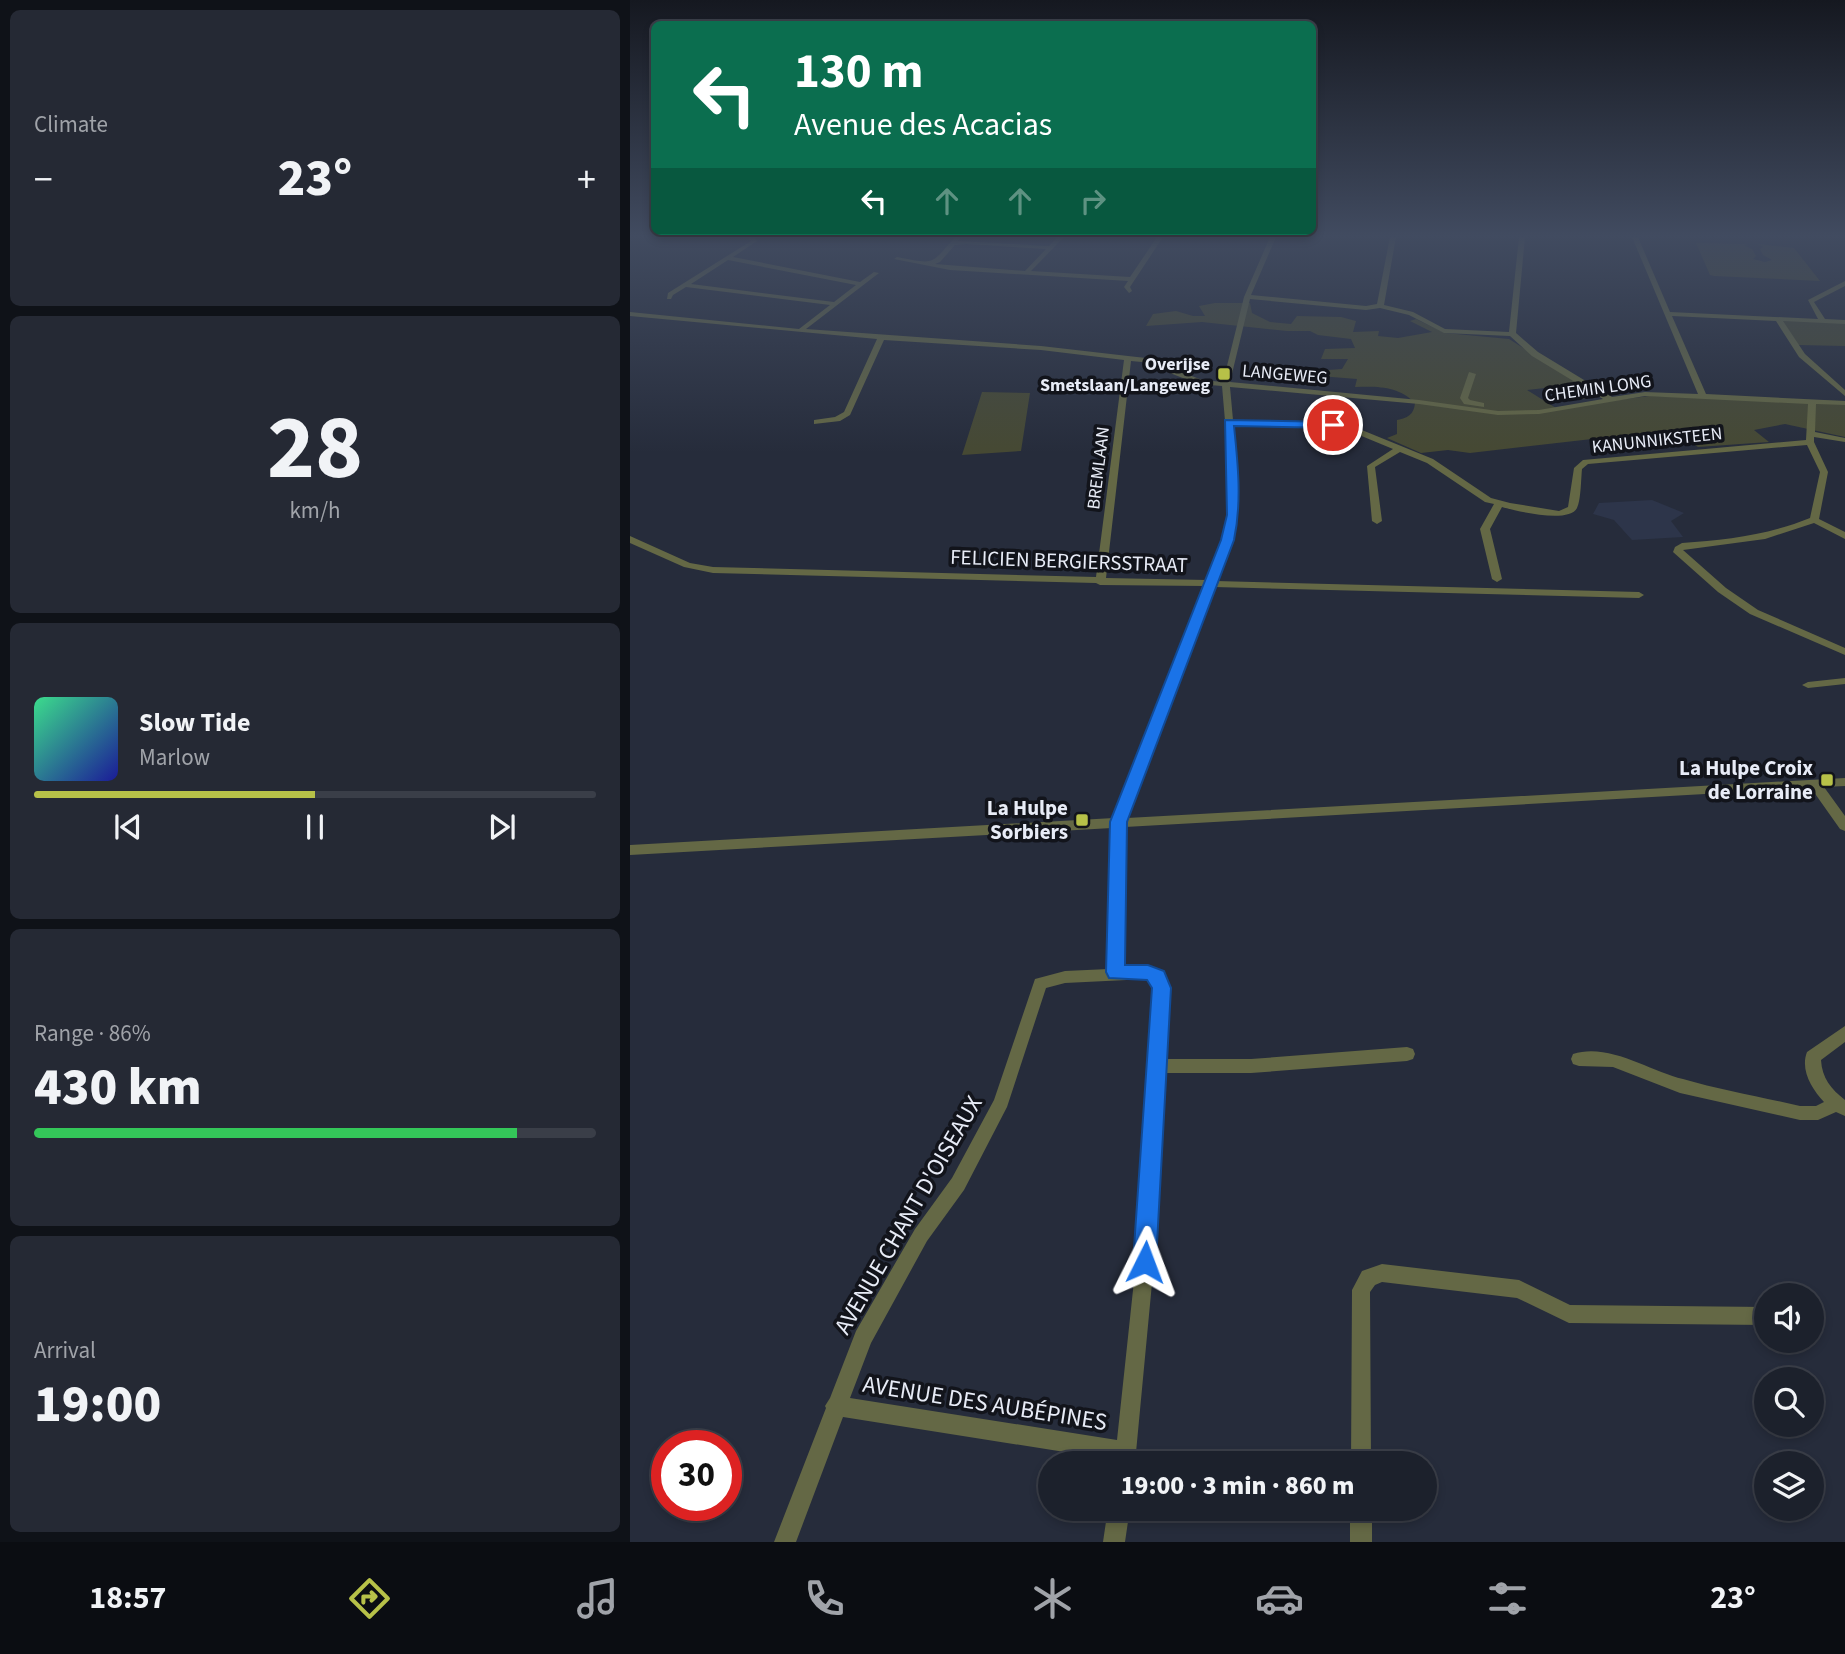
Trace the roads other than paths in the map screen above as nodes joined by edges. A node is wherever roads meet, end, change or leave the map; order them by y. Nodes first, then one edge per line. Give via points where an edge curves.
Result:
1 (829, 309) edge
2 (1244, 309) edge
3 (1393, 309) edge
4 (1515, 309) edge
5 (1665, 309) edge
6 (1815, 309) edge
7 (630, 314) edge
8 (1668, 314) junction
9 (1778, 319) junction
10 (1823, 321) junction
11 (1845, 322) edge
12 (800, 331) junction
13 (1512, 334) junction
14 (881, 339) junction
15 (1128, 358) junction
16 (1472, 374) dead end
17 (1226, 385) junction
18 (1845, 394) edge
19 (1703, 397) junction
20 (1609, 399) junction
21 (1398, 400) joint
22 (1812, 402) junction
23 (1845, 403) edge
24 (1548, 411) junction
25 (817, 422) dead end
26 (1229, 422) junction
27 (1810, 438) junction
28 (1845, 440) edge
29 (1401, 448) junction
30 (1499, 503) junction
31 (1814, 520) junction
32 (1377, 521) dead end
33 (1845, 536) edge
34 (630, 539) edge
35 (1497, 579) dead end
36 (1100, 582) junction
37 (1210, 584) junction
38 (1639, 595) dead end
39 (1845, 651) edge
40 (1845, 681) edge
41 (1808, 684) dead end
42 (1845, 782) edge
43 (1815, 784) junction
44 (1118, 822) junction
45 (1845, 827) edge
46 (630, 850) edge
47 (1116, 972) junction
48 (1845, 1033) edge
49 (1407, 1054) dead end
50 (1579, 1059) dead end
51 (1157, 1066) junction
52 (1841, 1106) edge
53 (1754, 1316) edge
54 (835, 1406) junction
55 (1092, 1451) edge
56 (1127, 1451) edge
57 (1361, 1451) edge
58 (1117, 1521) edge
59 (1361, 1521) edge
60 (785, 1542) edge
61 (1114, 1542) edge
62 (1361, 1542) edge

1 - 12 street
2 - 17 street
3 - 13 street via 1444,331
4 - 13 street
5 - 8 street
6 - 10 street
7 - 12 street, LANGEWEG
8 - 9 street
8 - 19 street
9 - 10 street
9 - 18 street via 1802,355
10 - 11 street
12 - 14 street, LANGEWEG
13 - 20 street via 1535,354
14 - 15 street, LANGEWEG
14 - 25 street via 847,413
15 - 17 street, LANGEWEG via 1157,363 1193,381
15 - 36 street, BREMLAAN
16 - 24 street via 1464,394 1467,402
17 - 21 street, LANGEWEG
17 - 26 street
19 - 20 street, CHEMIN LONG via 1645,394
19 - 22 street, CHEMIN LONG
20 - 24 street, CHEMIN LONG
21 - 24 street, CHEMIN LONG via 1487,412
22 - 23 street, CHEMIN LONG
22 - 27 street
26 - 29 street, KANUNNIKSTEEN via 1333,425
26 - 37 street via 1233,515
27 - 28 street
27 - 30 street, KANUNNIKSTEEN via 1591,461 1578,468 1572,508 1559,514
27 - 31 street via 1824,472
29 - 30 street, KANUNNIKSTEEN
29 - 32 street via 1371,466
30 - 35 street via 1485,529
31 - 33 street
31 - 39 street via 1777,534 1682,546 1678,552 1754,612
34 - 36 street, FELICIEN BERGIERSSTRAAT via 687,565 713,570
36 - 37 street, FELICIEN BERGIERSSTRAAT
37 - 38 street, FELICIEN BERGIERSSTRAAT
37 - 44 street
40 - 41 street
42 - 43 street
43 - 44 street
43 - 45 street
44 - 46 street
44 - 47 street
47 - 51 street via 1157,976 1161,988
47 - 54 street, AVENUE CHANT D'OISEAUX via 1040,983 996,1113 958,1184 921,1235 880,1306
48 - 52 street via 1813,1057 1812,1071 1820,1087
49 - 51 street via 1251,1066
50 - 52 street via 1614,1060 1680,1086 1800,1113
51 - 56 street
53 - 57 street via 1569,1314 1519,1289 1382,1273 1369,1278 1361,1290
54 - 55 street, AVENUE DES AUBÉPINES
54 - 60 street, AVENUE CHANT D'OISEAUX
58 - 61 street
59 - 62 street

